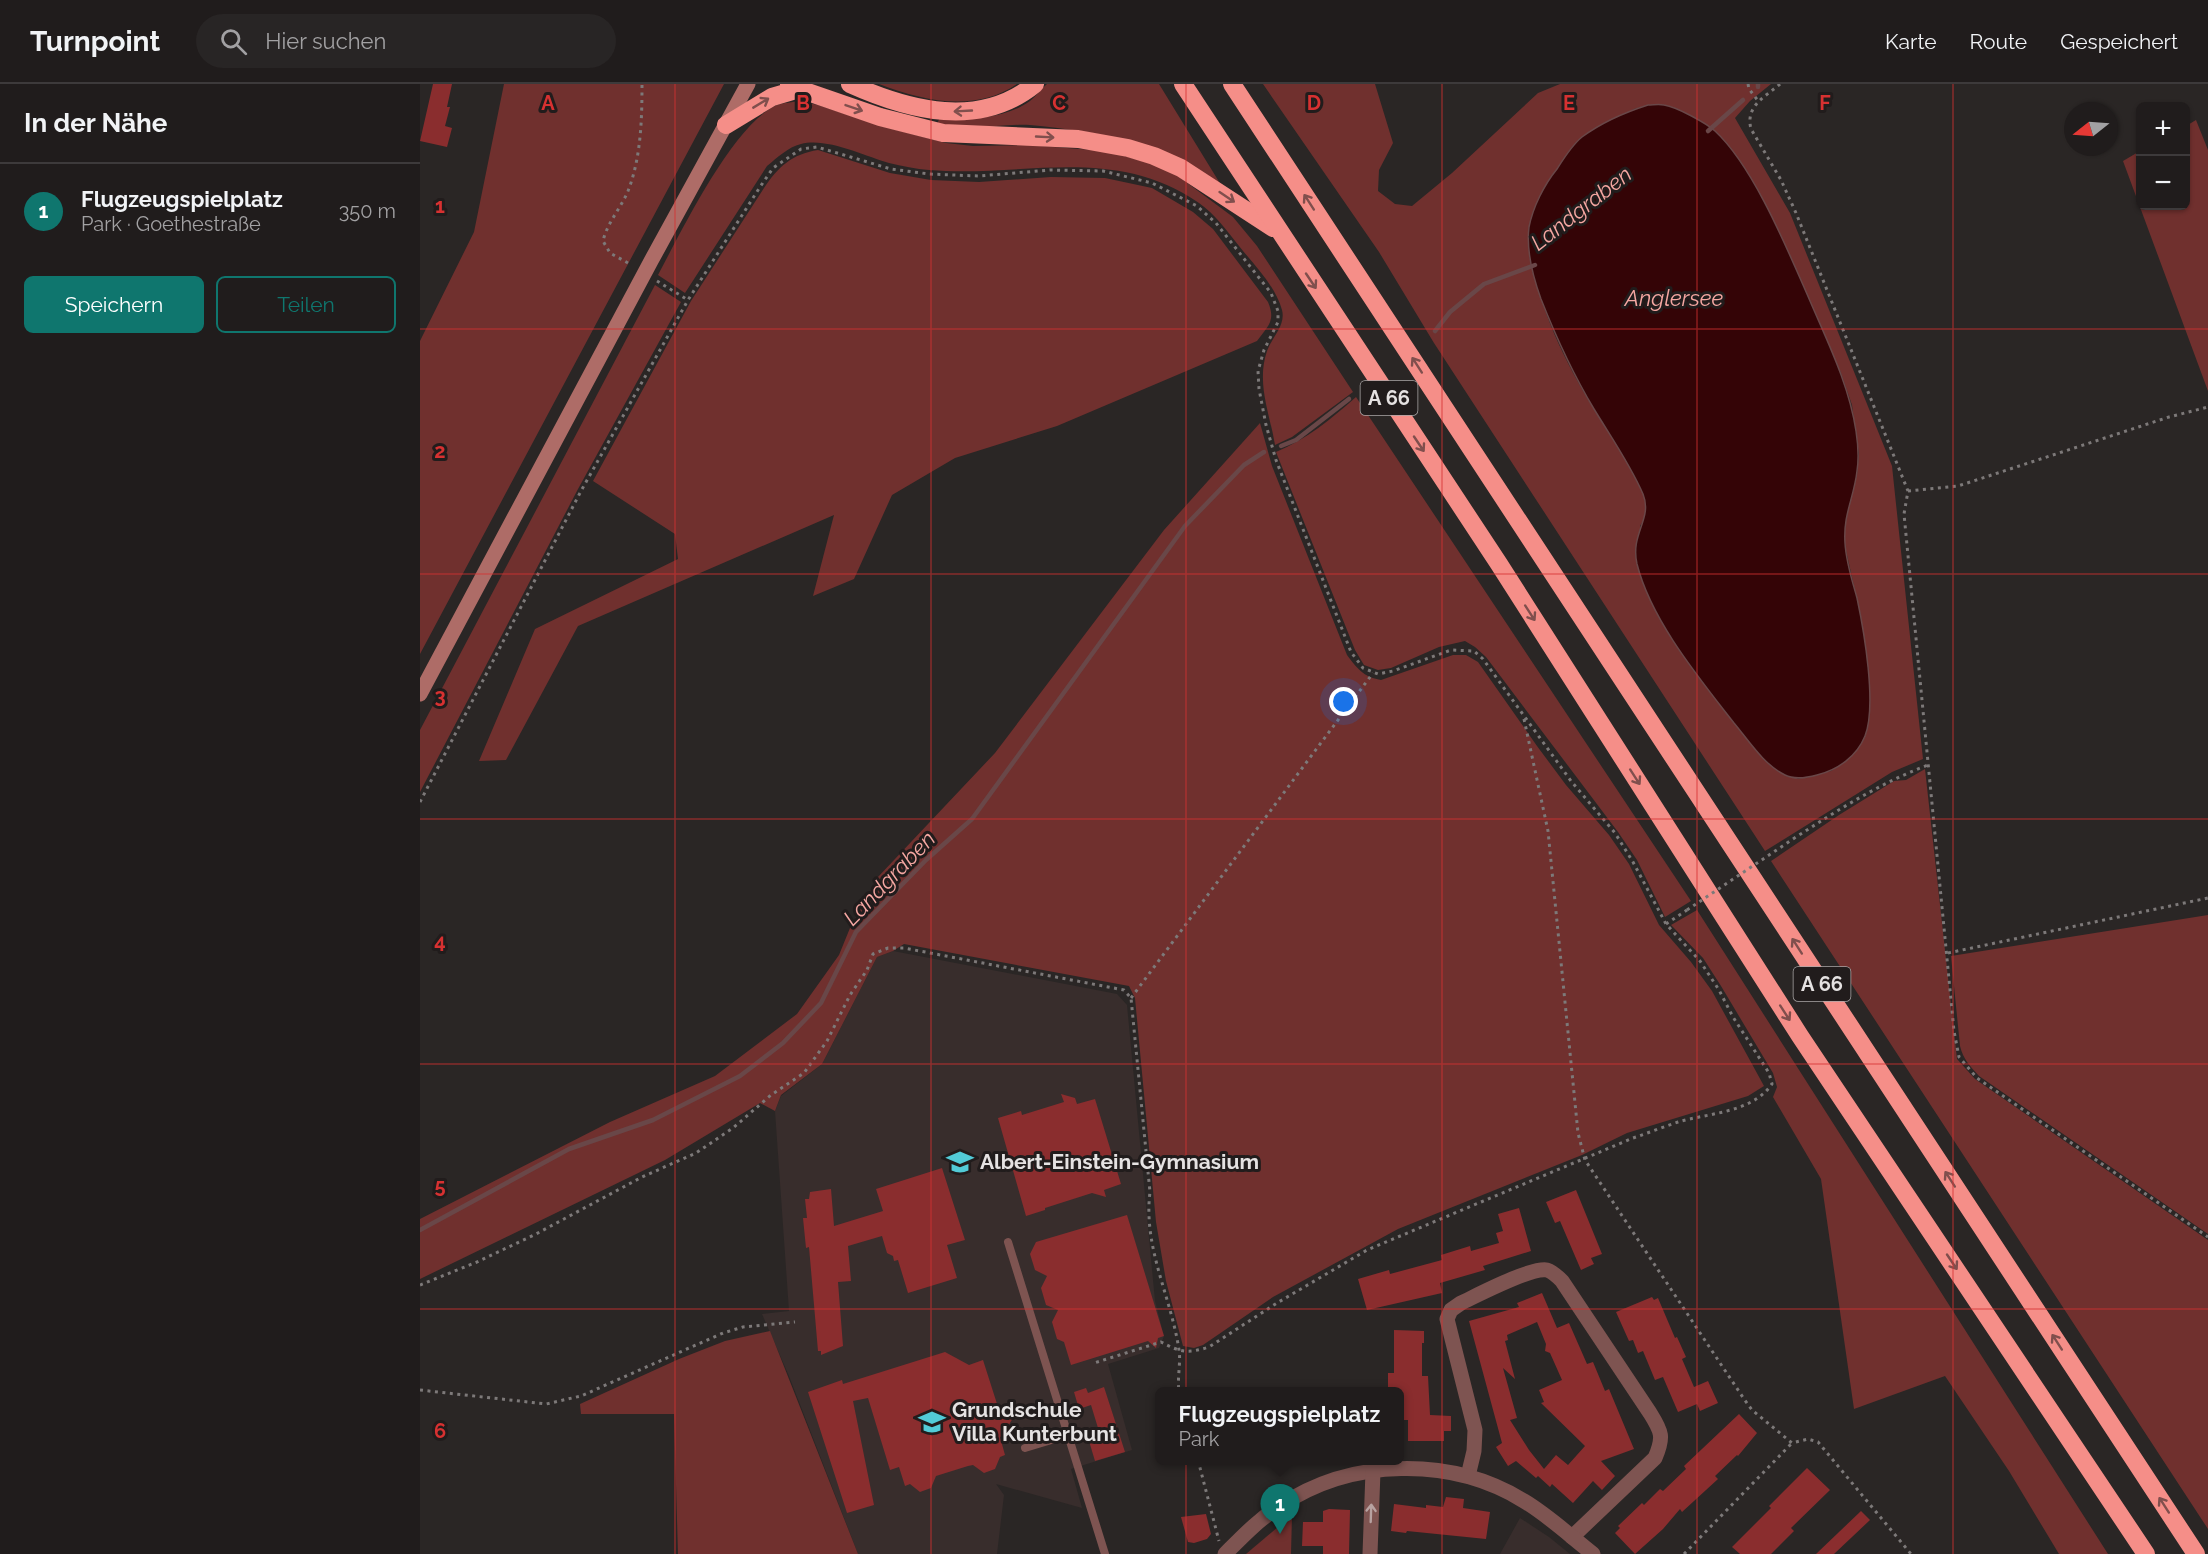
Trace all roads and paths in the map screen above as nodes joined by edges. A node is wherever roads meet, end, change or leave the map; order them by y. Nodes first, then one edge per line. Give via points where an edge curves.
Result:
1 (642, 84) edge
2 (748, 84) edge
3 (850, 84) edge
4 (1035, 84) edge
5 (1183, 84) edge
6 (1232, 84) edge
7 (1748, 84) edge
8 (1780, 84) edge
9 (794, 87) edge
10 (1240, 93) edge
11 (1759, 102) junction
12 (726, 125) junction
13 (1279, 233) junction
14 (628, 263) dead end
15 (656, 280) dead end
16 (688, 300) junction
17 (2208, 406) edge
18 (1908, 491) junction
19 (1372, 673) junction
20 (420, 694) edge
21 (1524, 718) junction
22 (1929, 765) junction
23 (420, 802) edge
24 (2208, 898) edge
25 (1666, 924) junction
26 (1948, 953) junction
27 (1131, 998) junction
28 (1585, 1160) junction
29 (2208, 1237) edge
30 (1008, 1242) dead end
31 (420, 1286) edge
32 (795, 1322) dead end
33 (1180, 1352) junction
34 (1094, 1363) dead end
35 (1179, 1387) edge
36 (420, 1390) edge
37 (1068, 1435) junction
38 (1792, 1443) junction
39 (1024, 1448) dead end
40 (1199, 1465) edge
41 (1373, 1471) junction
42 (1468, 1476) junction
43 (1572, 1537) junction
44 (1222, 1549) edge
45 (1105, 1554) edge
46 (1370, 1554) edge
47 (1593, 1554) edge
48 (1684, 1554) edge
49 (1911, 1554) edge
50 (2146, 1554) edge
51 (2196, 1554) edge

1 - 14 path via 632,177 603,242 610,253
2 - 12 main road
4 -> 3 highway via 1006,102 982,110 956,112 907,105
5 - 13 highway, A 66
6 - 10 highway, A 66
7 - 11 path
8 - 11 path
12 -> 9 highway
9 -> 13 highway via 880,117 944,133 1078,139 1128,148 1181,168
51 -> 10 highway, A 66
11 - 18 path via 1751,109 1751,129 1796,213
12 - 20 main road
13 -> 50 highway, A 66 via 1499,564 1800,1036
15 - 16 path
16 - 19 path via 773,168 801,149 817,147 891,169 929,174 1103,171 1152,183 1197,206 1216,223 1271,293 1278,311 1278,321 1258,371 1266,424 1276,460 1351,652
16 - 23 path via 581,490
17 - 18 path via 1958,486
18 - 22 path via 1904,514
19 - 21 path via 1393,671 1451,650 1474,651
19 - 27 path
21 - 25 path via 1615,833
21 - 28 path via 1548,831 1578,1133
22 - 25 path, bridge via 1892,779 1836,811
22 - 26 path
24 - 26 path
25 - 28 path via 1700,961 1772,1084 1760,1097 1733,1110 1678,1122
26 - 29 path via 1956,1046 1967,1068
27 - 31 path via 1124,990 904,948 888,948 873,954 827,1041 804,1073 771,1095 734,1128 696,1153 536,1234
27 - 33 path via 1153,1253
28 - 33 path via 1367,1250 1209,1347
28 - 38 path via 1752,1410
30 - 37 lane
32 - 36 path via 723,1333 581,1396 546,1404
33 - 34 path via 1161,1342
33 - 35 path
37 - 39 lane
37 - 45 lane
38 - 48 path
38 - 49 path via 1808,1439 1818,1442
40 - 44 path
41 - 42 street via 1415,1468
41 - 44 street via 1330,1482 1290,1499
46 -> 41 street
42 - 43 street via 1522,1499
42 - 43 street via 1475,1430 1447,1319 1461,1303 1531,1272 1553,1272 1650,1413 1662,1442 1655,1458
43 - 47 street

